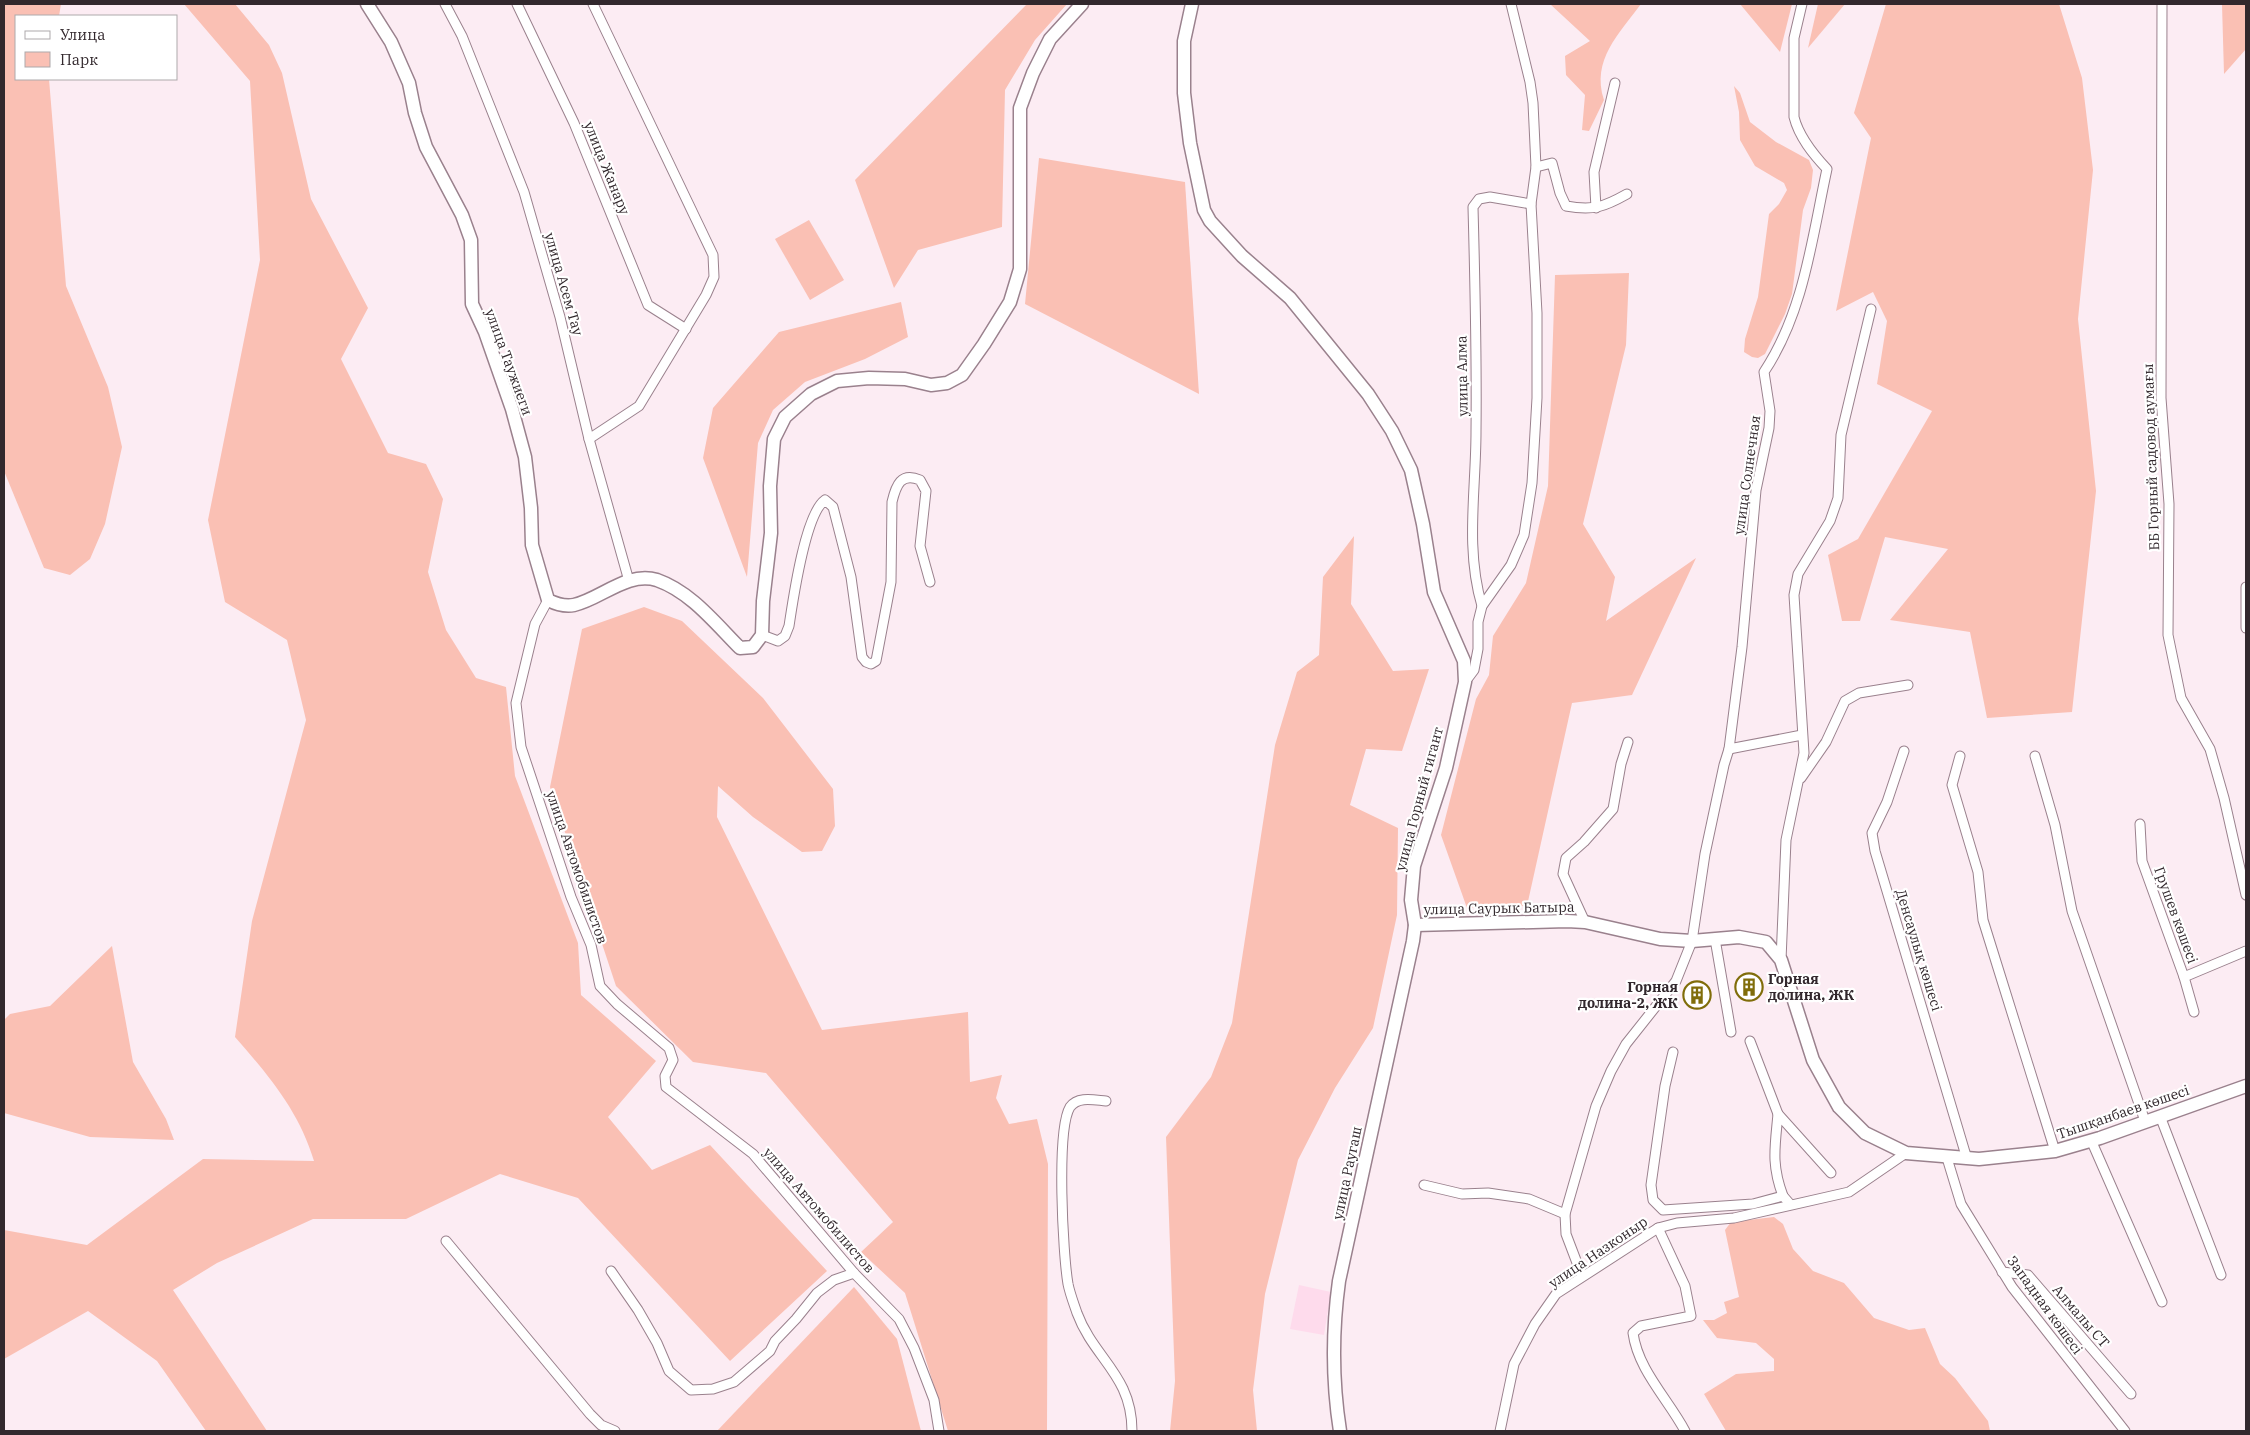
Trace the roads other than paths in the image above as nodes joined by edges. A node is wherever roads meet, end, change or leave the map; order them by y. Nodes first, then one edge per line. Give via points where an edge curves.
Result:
1 (367, 4) edge
2 (444, 4) edge
3 (517, 4) edge
4 (593, 4) edge
5 (1082, 4) edge
6 (1192, 4) edge
7 (1511, 4) edge
8 (1802, 4) edge
9 (2162, 4) edge
10 (1615, 83) dead end
11 (1536, 166) junction
12 (1627, 194) dead end
13 (1532, 204) junction
14 (1596, 208) junction
15 (1871, 309) dead end
16 (686, 328) junction
17 (589, 439) junction
18 (629, 581) junction
19 (930, 582) dead end
20 (2246, 587) edge
21 (548, 600) junction
22 (1482, 606) junction
23 (2246, 628) edge
24 (762, 635) junction
25 (1465, 682) junction
26 (1908, 685) dead end
27 (1802, 735) junction
28 (1628, 742) dead end
29 (1729, 749) junction
30 (1904, 751) dead end
31 (1960, 756) dead end
32 (2035, 756) dead end
33 (1798, 782) junction
34 (2140, 824) dead end
35 (2246, 896) edge
36 (1585, 922) junction
37 (1415, 925) junction
38 (1715, 939) junction
39 (1692, 941) junction
40 (2246, 951) edge
41 (1781, 960) junction
42 (2184, 977) junction
43 (2194, 1012) dead end
44 (1731, 1032) dead end
45 (1750, 1041) dead end
46 (1673, 1052) dead end
47 (2246, 1086) edge
48 (1106, 1101) dead end
49 (1778, 1114) junction
50 (2160, 1116) junction
51 (2145, 1121) junction
52 (2091, 1140) junction
53 (2056, 1151) junction
54 (1906, 1153) junction
55 (1947, 1158) junction
56 (1967, 1159) junction
57 (1831, 1173) dead end
58 (1424, 1185) dead end
59 (1783, 1196) junction
60 (1790, 1204) junction
61 (1565, 1214) junction
62 (1658, 1228) junction
63 (446, 1242) dead end
64 (611, 1271) dead end
65 (854, 1272) junction
66 (2002, 1272) junction
67 (2221, 1275) dead end
68 (1582, 1276) junction
69 (2162, 1302) dead end
70 (2131, 1394) dead end
71 (615, 1431) edge
72 (939, 1431) edge
73 (1132, 1431) edge
74 (1340, 1431) edge
75 (1500, 1431) edge
76 (1685, 1431) edge
77 (2125, 1431) edge

1 - 21 street, улица Таужиеги via 391,42 410,83 426,147 462,214 472,240 472,304 512,409 525,458 532,545
2 - 17 street, улица Асем Тау via 462,36 524,192 560,317
3 - 16 street, улица Жанару via 574,123 648,304
4 - 16 street via 713,255 714,277
5 - 24 street via 1050,39 1020,108 1020,269 1010,302 984,344 962,375 947,383 932,385 869,378 837,381 811,394 786,417 774,439 771,533
6 - 25 street, улица Горный гигант via 1184,41 1184,93 1190,143 1204,210 1242,256 1290,298 1368,394 1400,445 1411,470 1424,524 1434,592 1464,661
7 - 11 street via 1530,82
8 - 29 street, улица Солнечная via 1794,38 1794,117 1804,140 1827,169 1798,304 1764,372 1770,411 1769,428 1756,490
9 - 35 street, ББ Горный садовод аумағы via 2161,390 2169,504 2168,635 2181,698 2210,749
10 - 14 street via 1595,165
11 - 13 street
11 - 14 street via 1552,164 1566,206
12 - 14 street
13 - 22 street via 1537,314 1532,483 1524,536 1511,565
13 - 22 street, улица Алма via 1490,198 1479,199 1473,207 1476,434 1473,553
15 - 27 street via 1841,435 1838,498 1830,521 1798,574 1794,595
16 - 17 street via 639,406
17 - 18 street, улица Асем Тау
18 - 21 street via 573,605 560,606
18 - 24 street via 642,578 656,580 690,598 740,648 753,647
19 - 24 street via 920,546 926,491 920,480 912,477 902,479 892,502 891,582 876,660 871,664 866,662 862,657 851,578 833,507 825,500 819,504 802,558 785,636 778,641
20 - 23 street
21 - 65 street, улица Автомобилистов via 536,624 516,703 521,747 571,897 591,945 600,986 669,1048 673,1060 665,1076 666,1087 753,1154
22 - 25 street via 1474,670
25 - 37 street, улица Горный гигант via 1446,768 1414,866 1411,900
26 - 33 street via 1859,693 1845,701 1826,742
27 - 29 street
27 - 33 street via 1804,752
28 - 36 street via 1613,809 1566,858 1563,874
29 - 39 street via 1705,854
30 - 56 street, Денсаулық көшесі via 1887,802 1872,833
31 - 53 street via 1952,785 1978,872 1983,920
32 - 51 street via 2055,825 2072,911
33 - 41 street via 1786,840
34 - 42 street, Грушев көшесі via 2142,860
36 - 37 street, улица Саурык Батыра
36 - 39 street, улица Саурык Батыра via 1660,939
37 - 74 street, улица Раугаш via 1334,1312 1333,1372
38 - 39 street, улица Саурык Батыра
38 - 41 street, улица Саурык Батыра via 1739,937 1766,942
38 - 44 street
39 - 61 street via 1676,981 1626,1044 1611,1071 1596,1106
40 - 42 street, Грушев көшесі
41 - 54 street, Тышқанбаев көшесі via 1813,1060 1839,1106 1865,1133
42 - 43 street
45 - 49 street
46 - 59 street via 1651,1185 1653,1200 1663,1210 1752,1204
47 - 50 street, Тышқанбаев көшесі
48 - 73 street via 1077,1101 1066,1119 1062,1162 1064,1254 1068,1286 1078,1316 1128,1398
49 - 57 street
49 - 59 street via 1775,1175
50 - 51 street, Тышқанбаев көшесі
50 - 67 street
51 - 52 street, Тышқанбаев көшесі
52 - 53 street, Тышқанбаев көшесі
52 - 69 street
53 - 56 street, Тышқанбаев көшесі
54 - 55 street, Тышқанбаев көшесі
54 - 60 street, улица Назконыр via 1849,1192
55 - 56 street, Тышқанбаев көшесі
55 - 66 street, Западная көшесі via 1961,1204
58 - 61 street via 1462,1194 1529,1199
59 - 60 street
60 - 62 street, улица Назконыр via 1734,1218 1677,1222
61 - 68 street via 1566,1234
62 - 68 street, улица Назконыр
62 - 76 street via 1685,1286 1691,1316 1641,1326 1633,1334 1646,1372 1675,1411
63 - 71 street via 590,1414 601,1425
64 - 65 street via 638,1310 669,1370 691,1390 712,1390 734,1382 770,1351 817,1293 834,1280
65 - 72 street, улица Автомобилистов via 899,1319 934,1400
66 - 70 street, Алмалы СТ via 2028,1275
66 - 77 street, Западная көшесі
68 - 75 street, улица Назконыр via 1556,1294 1522,1348 1514,1364

